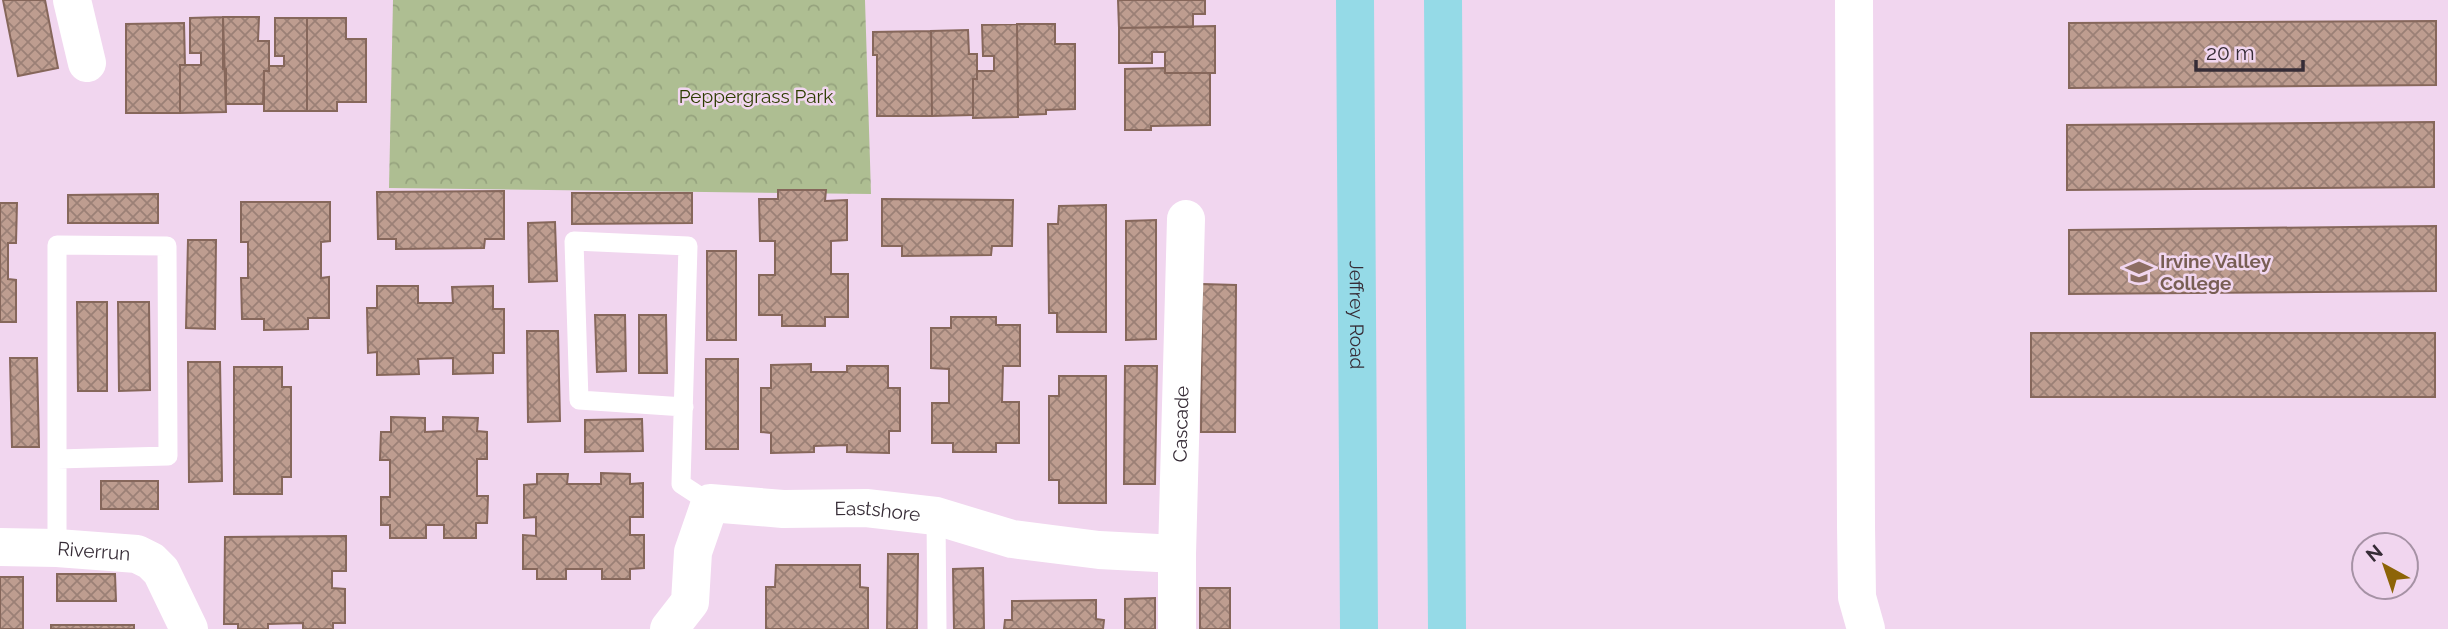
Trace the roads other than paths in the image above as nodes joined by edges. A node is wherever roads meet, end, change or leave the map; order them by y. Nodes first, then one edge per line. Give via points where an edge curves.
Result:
1 (72, 0) edge
2 (1355, 0) edge
3 (1443, 0) edge
4 (1854, 0) edge
5 (87, 63) dead end
6 (1186, 219) dead end
7 (684, 407) junction
8 (57, 459) junction
9 (710, 503) junction
10 (936, 516) junction
11 (0, 547) edge
12 (57, 548) junction
13 (1177, 554) junction
14 (188, 629) edge
15 (669, 629) edge
16 (937, 629) edge
17 (1177, 629) edge
18 (1359, 629) edge
19 (1447, 629) edge
20 (1866, 629) edge

1 - 5 street
2 - 18 main road, Jeffrey Road
3 - 19 main road
4 - 20 street via 1857,597
6 - 13 street, Cascade
7 - 7 lane via 688,246 575,241 579,400
7 - 9 lane via 681,484
8 - 8 lane via 57,245 167,246 168,456
8 - 12 lane
9 - 10 street, Eastshore via 783,509 866,508
9 - 15 street via 693,552 690,602
10 - 13 street, Eastshore via 1012,539
10 - 16 lane
11 - 12 street, Riverrun
12 - 14 street, Riverrun via 125,552 151,561 161,571
13 - 17 street, Cascade

